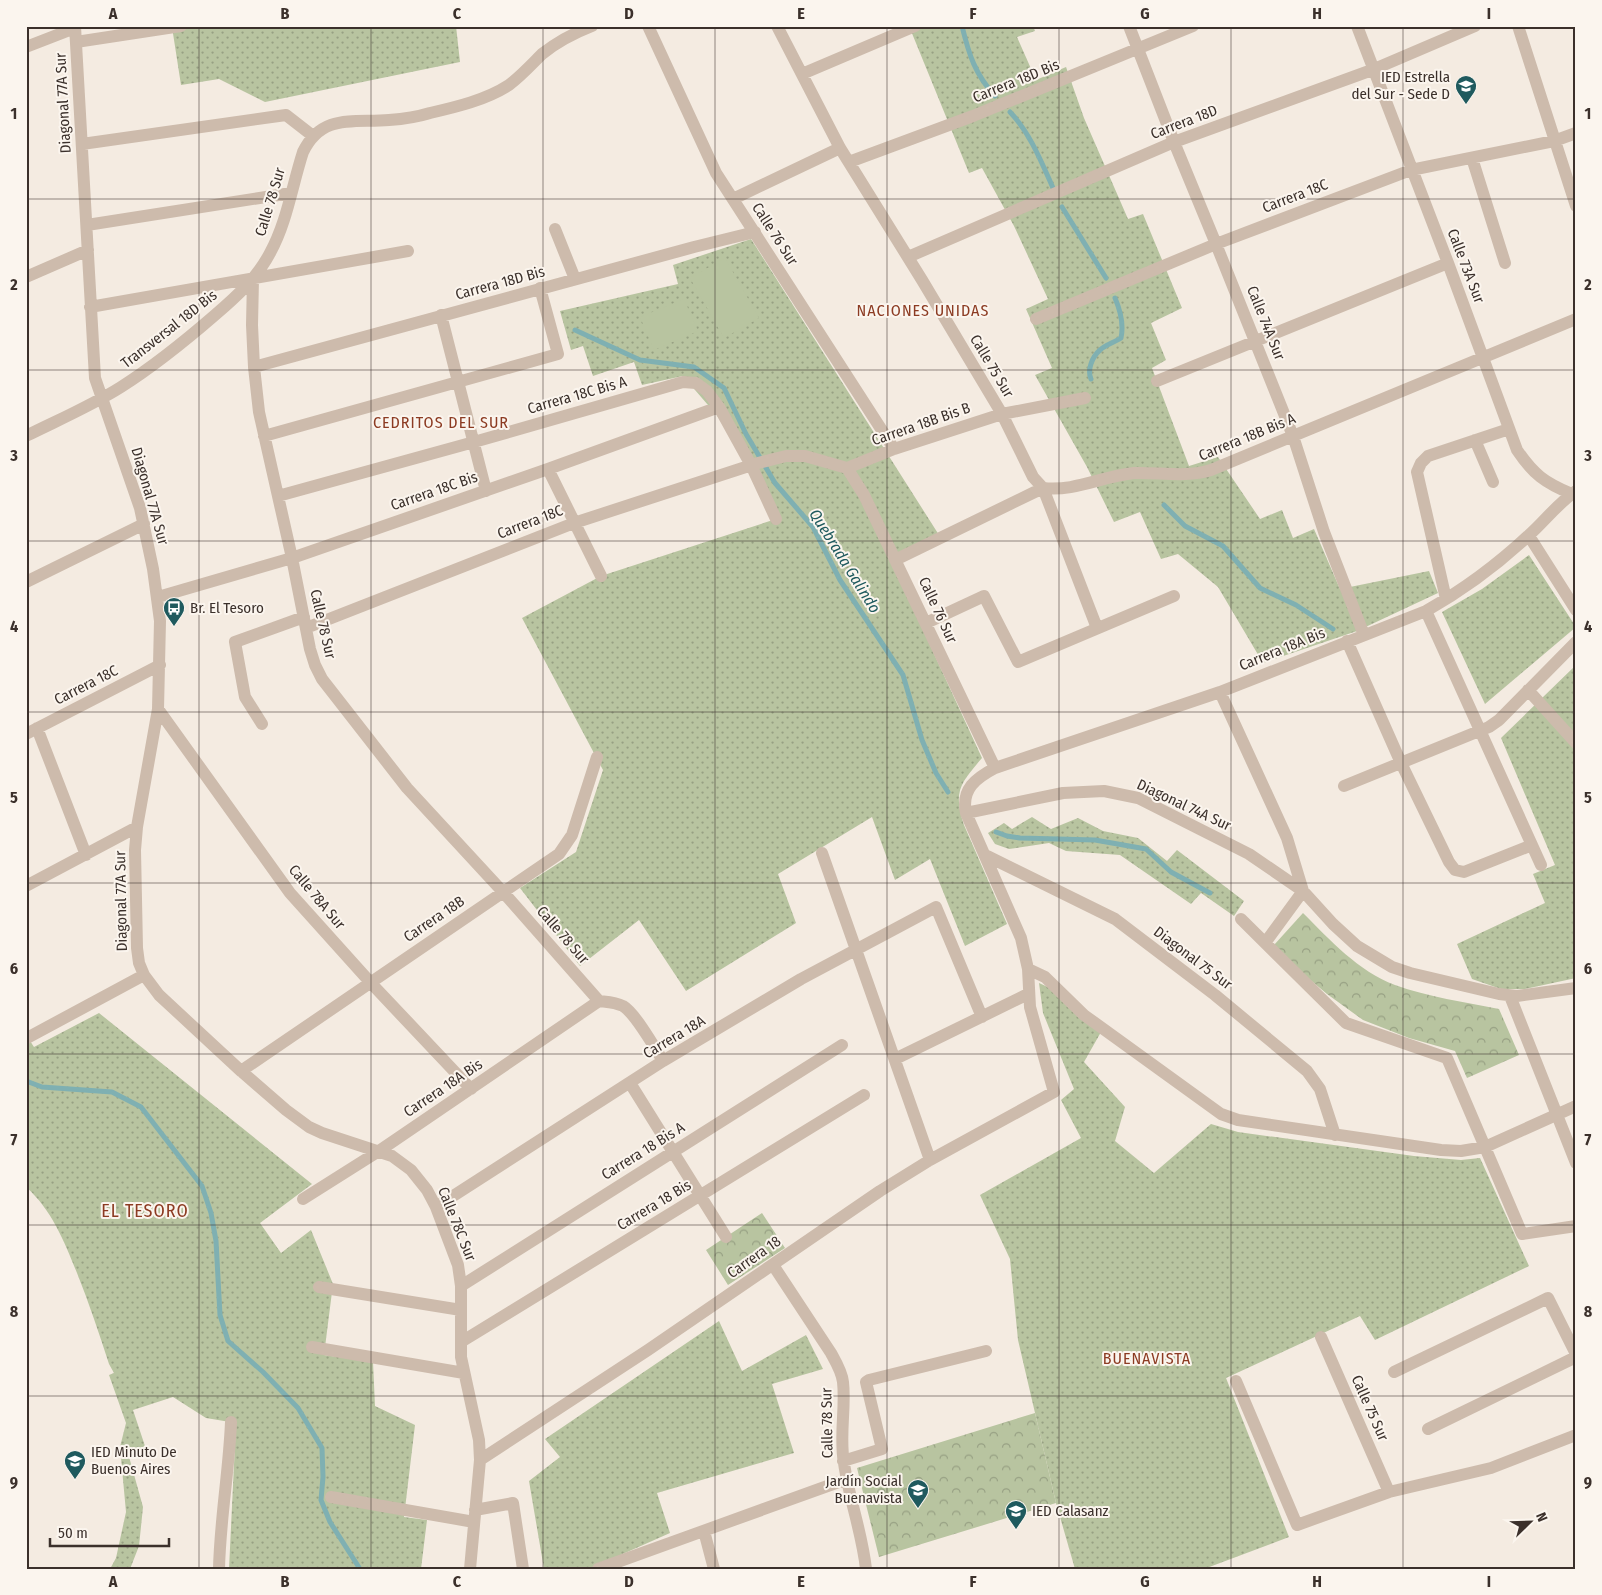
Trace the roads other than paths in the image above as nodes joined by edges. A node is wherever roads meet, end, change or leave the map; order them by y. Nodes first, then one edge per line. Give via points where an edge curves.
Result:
1 (592, 26) edge
2 (648, 26) edge
3 (777, 26) edge
4 (915, 26) edge
5 (1129, 26) edge
6 (1193, 26) edge
7 (1357, 26) edge
8 (1476, 26) edge
9 (1518, 26) edge
10 (75, 27) edge
11 (175, 27) edge
12 (76, 42) junction
13 (26, 47) edge
14 (1138, 48) junction
15 (1372, 70) junction
16 (802, 74) junction
17 (1576, 133) edge
18 (313, 136) junction
19 (1554, 141) junction
20 (1174, 142) junction
21 (82, 144) junction
22 (840, 148) junction
23 (1472, 158) junction
24 (849, 162) junction
25 (1411, 170) junction
26 (1572, 180) edge
27 (291, 193) junction
28 (733, 199) junction
29 (1576, 206) edge
30 (87, 225) junction
31 (555, 229) dead end
32 (755, 232) junction
33 (1216, 244) junction
34 (88, 250) junction
35 (408, 251) dead end
36 (908, 257) junction
37 (1448, 263) junction
38 (1505, 263) dead end
39 (26, 277) edge
40 (252, 279) junction
41 (575, 279) junction
42 (540, 288) junction
43 (90, 307) junction
44 (441, 315) junction
45 (1036, 319) dead end
46 (1576, 319) edge
47 (1255, 341) junction
48 (1482, 358) junction
49 (254, 367) junction
50 (1157, 381) dead end
51 (458, 382) junction
52 (1085, 398) dead end
53 (101, 399) junction
54 (718, 407) junction
55 (1002, 414) junction
56 (1509, 429) junction
57 (26, 436) edge
58 (264, 436) junction
59 (1293, 436) junction
60 (1475, 440) junction
61 (474, 442) junction
62 (894, 449) junction
63 (760, 462) junction
64 (847, 468) junction
65 (548, 469) junction
66 (1493, 482) dead end
67 (1043, 488) junction
68 (486, 490) junction
69 (1574, 492) edge
70 (278, 496) junction
71 (776, 519) dead end
72 (574, 523) junction
73 (144, 524) junction
74 (1529, 536) junction
75 (292, 558) junction
76 (896, 560) junction
77 (601, 576) dead end
78 (26, 582) edge
79 (1174, 596) dead end
80 (158, 598) junction
81 (1446, 599) junction
82 (1576, 610) edge
83 (1426, 611) junction
84 (305, 622) junction
85 (926, 622) junction
86 (1097, 628) junction
87 (1364, 635) junction
88 (1347, 641) junction
89 (1576, 642) edge
90 (160, 665) junction
91 (1528, 690) junction
92 (1220, 692) junction
93 (158, 710) junction
94 (262, 724) dead end
95 (32, 731) edge
96 (1480, 732) junction
97 (1576, 743) edge
98 (597, 757) dead end
99 (1401, 763) junction
100 (995, 768) junction
101 (1344, 786) dead end
102 (966, 813) junction
103 (137, 827) junction
104 (1532, 845) junction
105 (822, 852) dead end
106 (86, 855) junction
107 (985, 856) junction
108 (1541, 865) dead end
109 (26, 886) edge
110 (1303, 891) junction
111 (504, 892) junction
112 (1241, 919) dead end
113 (1265, 943) junction
114 (856, 950) junction
115 (1028, 969) junction
116 (144, 975) junction
117 (370, 982) junction
118 (1576, 988) edge
119 (1028, 994) junction
120 (1510, 996) junction
121 (599, 1001) junction
122 (982, 1017) junction
123 (27, 1038) edge
124 (842, 1044) dead end
125 (895, 1060) junction
126 (663, 1061) junction
127 (241, 1071) junction
128 (630, 1083) junction
129 (471, 1089) junction
130 (864, 1095) dead end
131 (1576, 1106) edge
132 (1557, 1114) junction
133 (1335, 1135) junction
134 (1485, 1147) junction
135 (379, 1151) junction
136 (673, 1152) junction
137 (930, 1160) junction
138 (1576, 1163) edge
139 (700, 1196) junction
140 (303, 1199) dead end
141 (436, 1207) junction
142 (1576, 1226) edge
143 (726, 1237) dead end
144 (772, 1265) junction
145 (461, 1286) junction
146 (318, 1287) dead end
147 (461, 1310) junction
148 (1321, 1336) dead end
149 (461, 1342) junction
150 (312, 1347) dead end
151 (1575, 1350) edge
152 (986, 1351) dead end
153 (1394, 1372) dead end
154 (464, 1373) junction
155 (1236, 1381) dead end
156 (231, 1422) dead end
157 (1428, 1429) dead end
158 (1576, 1435) edge
159 (480, 1460) junction
160 (843, 1461) junction
161 (846, 1479) junction
162 (1389, 1492) junction
163 (331, 1497) dead end
164 (475, 1516) junction
165 (704, 1531) junction
166 (219, 1569) edge
167 (470, 1569) edge
168 (523, 1569) edge
169 (598, 1569) edge
170 (714, 1569) edge
171 (866, 1569) edge

1 - 18 street via 571,34 509,84 480,99 411,117 337,122
2 - 28 street, Calle 76 Sur via 716,173
3 - 16 street, Calle 75 Sur
4 - 16 street
5 - 14 street, Calle 74A Sur
6 - 14 street, Carrera 18D Bis
7 - 15 street, Calle 73A Sur
8 - 15 street, Carrera 18D
9 - 19 street
10 - 12 street, Diagonal 77A Sur
10 - 13 street
11 - 12 street
12 - 21 street, Diagonal 77A Sur
14 - 20 street, Calle 74A Sur
14 - 24 street, Carrera 18D Bis via 973,116
15 - 20 street, Carrera 18D
15 - 25 street, Calle 73A Sur
16 - 22 street, Calle 75 Sur
17 - 19 street, Carrera 18C
18 - 21 street via 286,115
18 - 27 street, Calle 78 Sur via 303,152
19 - 23 street, Carrera 18C
19 - 26 street
20 - 33 street, Calle 74A Sur
20 - 36 street, Carrera 18D
21 - 30 street, Diagonal 77A Sur
22 - 24 street, Calle 75 Sur
22 - 28 street
23 - 25 street, Carrera 18C
23 - 38 street
24 - 36 street, Calle 75 Sur
25 - 33 street, Carrera 18C
25 - 37 street, Calle 73A Sur
26 - 29 street
27 - 30 street
27 - 40 street, Calle 78 Sur via 277,239
28 - 32 street, Calle 76 Sur
30 - 34 street, Diagonal 77A Sur
31 - 41 street
32 - 41 street, Carrera 18D Bis
32 - 62 street, Calle 76 Sur
33 - 45 street, Carrera 18C
33 - 47 street, Calle 74A Sur
34 - 39 street
34 - 43 street, Diagonal 77A Sur
35 - 40 street
36 - 55 street, Calle 75 Sur
37 - 47 street
37 - 48 street, Calle 73A Sur
40 - 43 street
40 - 49 street, Calle 78 Sur
40 - 53 street, Transversal 18D Bis via 202,327 140,375
41 - 42 street, Carrera 18D Bis
42 - 44 street, Carrera 18D Bis
42 - 51 street via 558,354
43 - 53 street, Diagonal 77A Sur via 93,366
44 - 49 street, Carrera 18D Bis
44 - 51 street
46 - 48 street, Carrera 18B Bis A
47 - 50 street
47 - 59 street, Calle 74A Sur
48 - 56 street, Calle 73A Sur
48 - 59 street, Carrera 18B Bis A
49 - 58 street, Calle 78 Sur
51 - 58 street
51 - 61 street
52 - 55 street, Carrera 18B Bis B
53 - 57 street
53 - 73 street, Diagonal 77A Sur
54 - 61 street, Carrera 18C Bis A via 696,383 683,382
54 - 63 street
54 - 65 street, Carrera 18C Bis
55 - 62 street, Carrera 18B Bis B
55 - 67 street, Calle 75 Sur via 1033,478
56 - 60 street
56 - 69 street, Calle 73A Sur via 1528,467 1548,482
58 - 70 street, Calle 78 Sur
59 - 67 street, Carrera 18B Bis A via 1201,473 1136,473 1069,488
59 - 87 street, Calle 74A Sur via 1324,532
60 - 66 street
60 - 81 street via 1428,456 1420,463 1417,472
61 - 68 street
61 - 70 street, Carrera 18C Bis A
62 - 64 street, Carrera 18B Bis B
63 - 64 street via 786,456 805,456
63 - 71 street
63 - 72 street, Carrera 18C
64 - 76 street, Calle 76 Sur
65 - 68 street, Carrera 18C Bis
65 - 72 street
67 - 76 street, Carrera 18B Bis A
67 - 86 street, Calle 75 Sur
68 - 75 street, Carrera 18C Bis
69 - 74 street, Carrera 18A Bis
70 - 75 street, Calle 78 Sur
72 - 77 street
72 - 84 street, Carrera 18C
73 - 78 street
73 - 80 street, Diagonal 77A Sur
74 - 81 street, Carrera 18A Bis via 1484,574
74 - 82 street
75 - 80 street, Carrera 18C Bis
75 - 84 street, Calle 78 Sur
76 - 85 street, Calle 76 Sur
79 - 86 street
80 - 90 street, Diagonal 77A Sur
81 - 83 street, Carrera 18A Bis
83 - 87 street, Carrera 18A Bis
83 - 96 street
84 - 94 street, Carrera 18C via 235,642 245,697
84 - 111 street, Calle 78 Sur via 315,665 322,679 407,788
85 - 86 street via 984,596 1018,662
85 - 100 street, Calle 76 Sur
87 - 88 street, Carrera 18A Bis
88 - 92 street, Carrera 18A Bis
88 - 99 street
89 - 91 street
90 - 93 street, Diagonal 77A Sur
90 - 95 street, Carrera 18C
91 - 96 street via 1499,720
91 - 97 street
92 - 100 street, Carrera 18A Bis
92 - 110 street via 1287,838
93 - 103 street, Diagonal 77A Sur
93 - 117 street, Calle 78A Sur via 290,893
95 - 106 street
96 - 99 street
96 - 104 street
98 - 111 street, Carrera 18B via 566,845 559,854
99 - 101 street
99 - 104 street via 1455,870 1464,872
100 - 102 street, Carrera 18A Bis via 971,784 965,796
102 - 107 street
102 - 110 street, Diagonal 74A Sur via 1063,793 1104,790 1138,798 1249,854
103 - 106 street
103 - 116 street, Diagonal 77A Sur via 137,948
104 - 108 street
105 - 114 street
106 - 109 street
107 - 115 street via 1021,938
107 - 133 street, Diagonal 75 Sur via 1115,920 1215,995 1308,1071 1320,1089
110 - 113 street
110 - 120 street, Diagonal 74A Sur via 1357,946 1392,967
111 - 117 street, Carrera 18B
111 - 121 street, Calle 78 Sur
112 - 113 street
113 - 134 street via 1346,1023 1447,1058
114 - 122 street, Carrera 18A via 936,907
114 - 125 street
114 - 126 street, Carrera 18A
115 - 119 street
115 - 133 street via 1045,977 1084,1015 1221,1114 1238,1120
116 - 123 street
116 - 127 street, Calle 78C Sur via 160,995
117 - 127 street, Carrera 18B
117 - 129 street, Calle 78A Sur
118 - 120 street, Diagonal 74A Sur
119 - 122 street
119 - 137 street, Carrera 18 via 1054,1092
120 - 132 street
121 - 126 street via 625,1007
121 - 129 street, Carrera 18A Bis
122 - 125 street
124 - 136 street, Carrera 18 Bis A
125 - 137 street
126 - 128 street, Carrera 18A
127 - 135 street, Calle 78C Sur via 309,1127
128 - 136 street
128 - 141 street, Carrera 18A
129 - 135 street, Carrera 18A Bis
130 - 139 street, Carrera 18 Bis
131 - 132 street
132 - 134 street
132 - 138 street
133 - 134 street via 1441,1150
134 - 142 street via 1522,1234
135 - 140 street, Carrera 18A Bis
135 - 141 street, Calle 78C Sur via 411,1170
136 - 139 street
136 - 145 street, Carrera 18 Bis A
137 - 144 street, Carrera 18
139 - 143 street
139 - 149 street, Carrera 18 Bis
141 - 145 street, Calle 78C Sur via 458,1265
144 - 159 street, Carrera 18
144 - 160 street, Calle 78 Sur via 837,1363 843,1381
145 - 147 street, Calle 78C Sur
146 - 147 street
147 - 149 street, Calle 78C Sur
148 - 162 street, Calle 75 Sur
149 - 154 street, Calle 78C Sur
150 - 154 street
151 - 153 street via 1548,1298
151 - 157 street
152 - 160 street via 866,1382 882,1449
154 - 159 street, Calle 78C Sur
155 - 162 street via 1297,1524
156 - 166 street
158 - 162 street via 1491,1468
159 - 164 street, Calle 78C Sur
160 - 161 street, Calle 78 Sur
161 - 165 street
161 - 171 street, Calle 78 Sur via 858,1520
163 - 164 street
164 - 167 street, Calle 78C Sur
164 - 168 street via 513,1504
165 - 169 street
165 - 170 street

